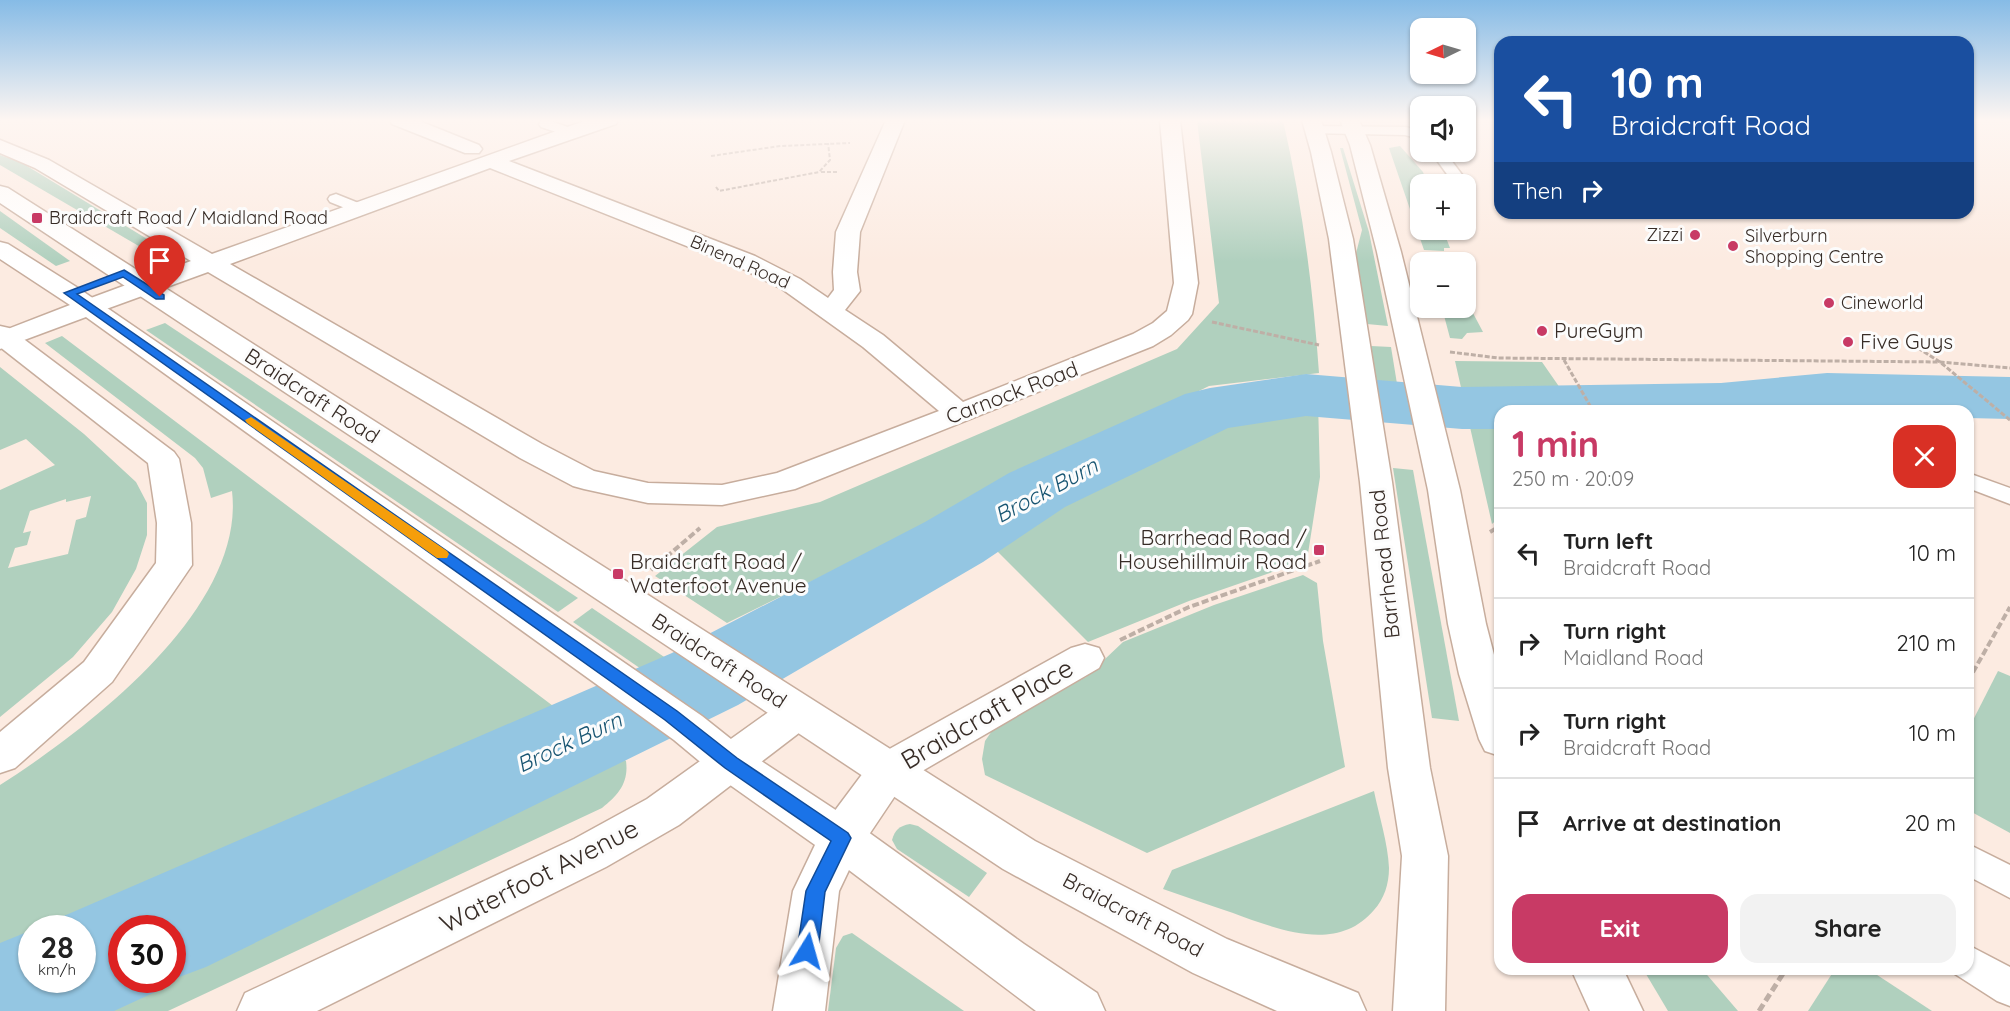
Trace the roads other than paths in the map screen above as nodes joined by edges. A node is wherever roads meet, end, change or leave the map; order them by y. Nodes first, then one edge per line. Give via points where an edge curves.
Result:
1 (47, 167) edge
2 (440, 167) edge
3 (454, 167) edge
4 (511, 167) edge
5 (876, 167) edge
6 (1175, 167) edge
7 (1323, 167) edge
8 (1366, 167) edge
9 (0, 193) edge
10 (336, 198) junction
11 (360, 209) junction
12 (0, 249) edge
13 (200, 257) junction
14 (135, 280) junction
15 (79, 300) junction
16 (832, 310) junction
17 (2, 333) edge
18 (960, 414) junction
19 (1974, 482) edge
20 (2010, 496) edge
21 (1085, 658) road end
22 (798, 712) junction
23 (1494, 720) edge
24 (0, 756) edge
25 (731, 763) junction
26 (890, 769) junction
27 (841, 838) junction
28 (1974, 862) edge
29 (2010, 883) edge
30 (1974, 967) edge
31 (1599, 975) edge
32 (2010, 988) edge
33 (263, 1011) edge
34 (799, 1011) edge
35 (1079, 1011) edge
36 (1340, 1011) edge
37 (1419, 1011) edge
38 (1617, 1011) edge

1 - 13 street
2 - 10 street
3 - 11 street
4 - 16 street, Binend Road via 746,261
5 - 16 street via 848,232 847,291
6 - 18 street, Carnock Road via 1186,283 1179,314 1143,340
7 - 37 street, Barrhead Road via 1341,239 1358,352 1408,756 1425,856
8 - 23 street via 1444,490 1467,624
9 - 14 street, Braidcraft Road
10 - 11 lane
10 - 13 street
11 - 13 street
12 - 15 street
13 - 14 street
13 - 18 street, Carnock Road via 531,451 584,478 648,493 722,495 784,482
14 - 15 street
14 - 22 street, Braidcraft Road
15 - 17 street
15 - 25 street via 587,656
16 - 18 street, Binend Road
17 - 24 street via 163,459 174,523 174,564 98,672
19 - 20 lane
21 - 26 street, Braidcraft Place
22 - 25 street, Waterfoot Avenue
22 - 26 street, Braidcraft Road
25 - 27 street
25 - 33 street, Waterfoot Avenue via 663,812 590,853
26 - 27 street
26 - 36 street, Braidcraft Road via 1019,855 1209,956
27 - 34 street via 816,891
27 - 35 street
28 - 29 lane
30 - 32 lane
31 - 38 street

